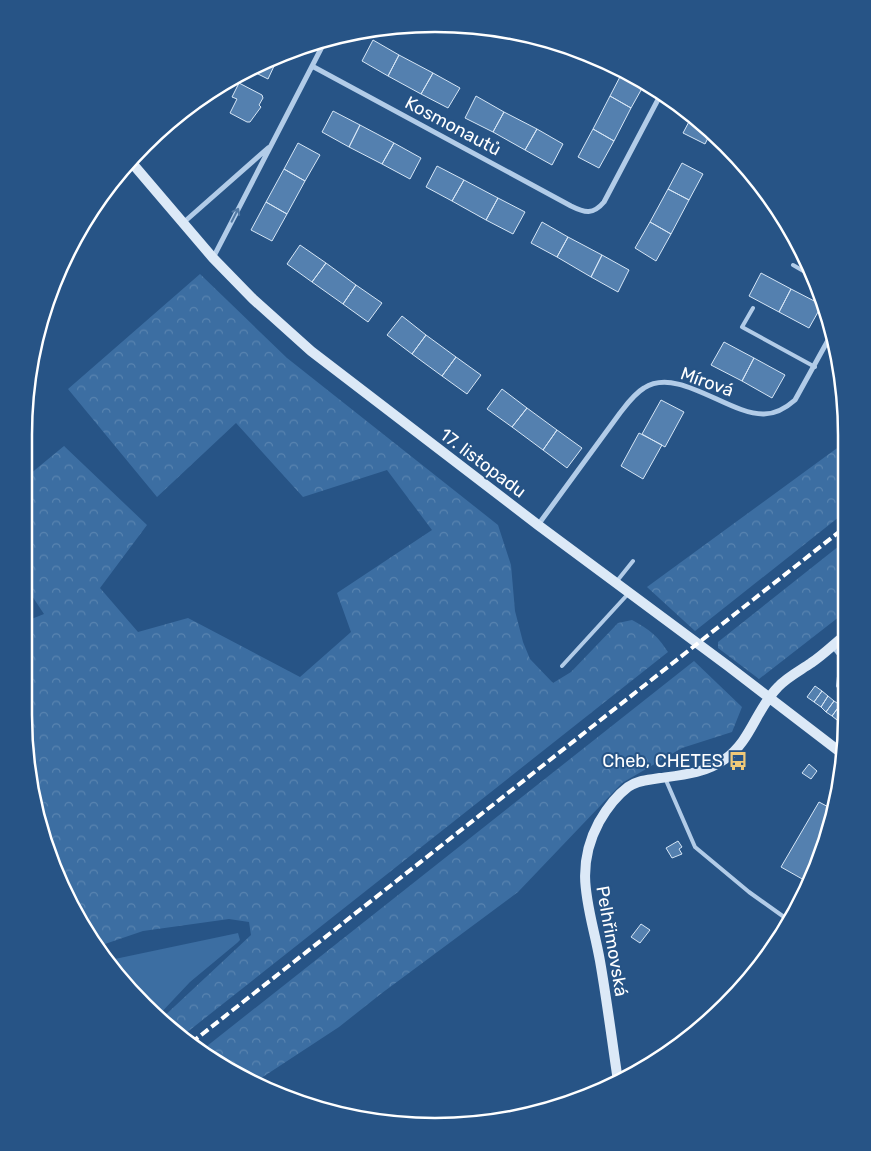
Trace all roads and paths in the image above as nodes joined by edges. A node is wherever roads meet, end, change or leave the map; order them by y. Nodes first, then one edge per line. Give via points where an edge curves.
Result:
1 (321, 49) edge
2 (312, 66) junction
3 (658, 99) edge
4 (271, 146) junction
5 (136, 167) edge
6 (183, 223) junction
7 (213, 258) junction
8 (793, 265) dead end
9 (803, 271) edge
10 (753, 308) dead end
11 (827, 342) edge
12 (814, 367) junction
13 (538, 525) junction
14 (632, 561) dead end
15 (616, 583) junction
16 (628, 593) junction
17 (838, 641) edge
18 (832, 646) junction
19 (838, 653) edge
20 (562, 666) dead end
21 (768, 699) junction
22 (837, 750) edge
23 (665, 778) junction
24 (785, 917) edge
25 (617, 1075) edge

1 - 2 street
2 - 3 street, Kosmonautů via 580,210 590,212 604,202
2 - 4 street
4 - 6 street
7 -> 4 street
5 - 6 street, 17. listopadu
6 - 7 street, 17. listopadu
7 - 13 street, 17. listopadu via 311,351
8 - 9 lane
10 - 12 lane via 742,327
11 - 12 street, Mírová
12 - 13 street, Mírová via 795,400 786,408 765,414 747,411 683,385 665,382 644,387 620,413
13 - 15 street, 17. listopadu
14 - 15 lane
15 - 16 street, 17. listopadu
16 - 20 lane
16 - 21 street, 17. listopadu
17 - 18 street, Pelhřimovská
18 - 19 lane
18 - 21 street, Pelhřimovská via 779,686
21 - 22 street, 17. listopadu
21 - 23 street, Pelhřimovská via 735,752 694,774
23 - 24 lane via 695,847
23 - 25 street, Pelhřimovská via 629,786 615,799 597,826 586,855 587,899 600,960

